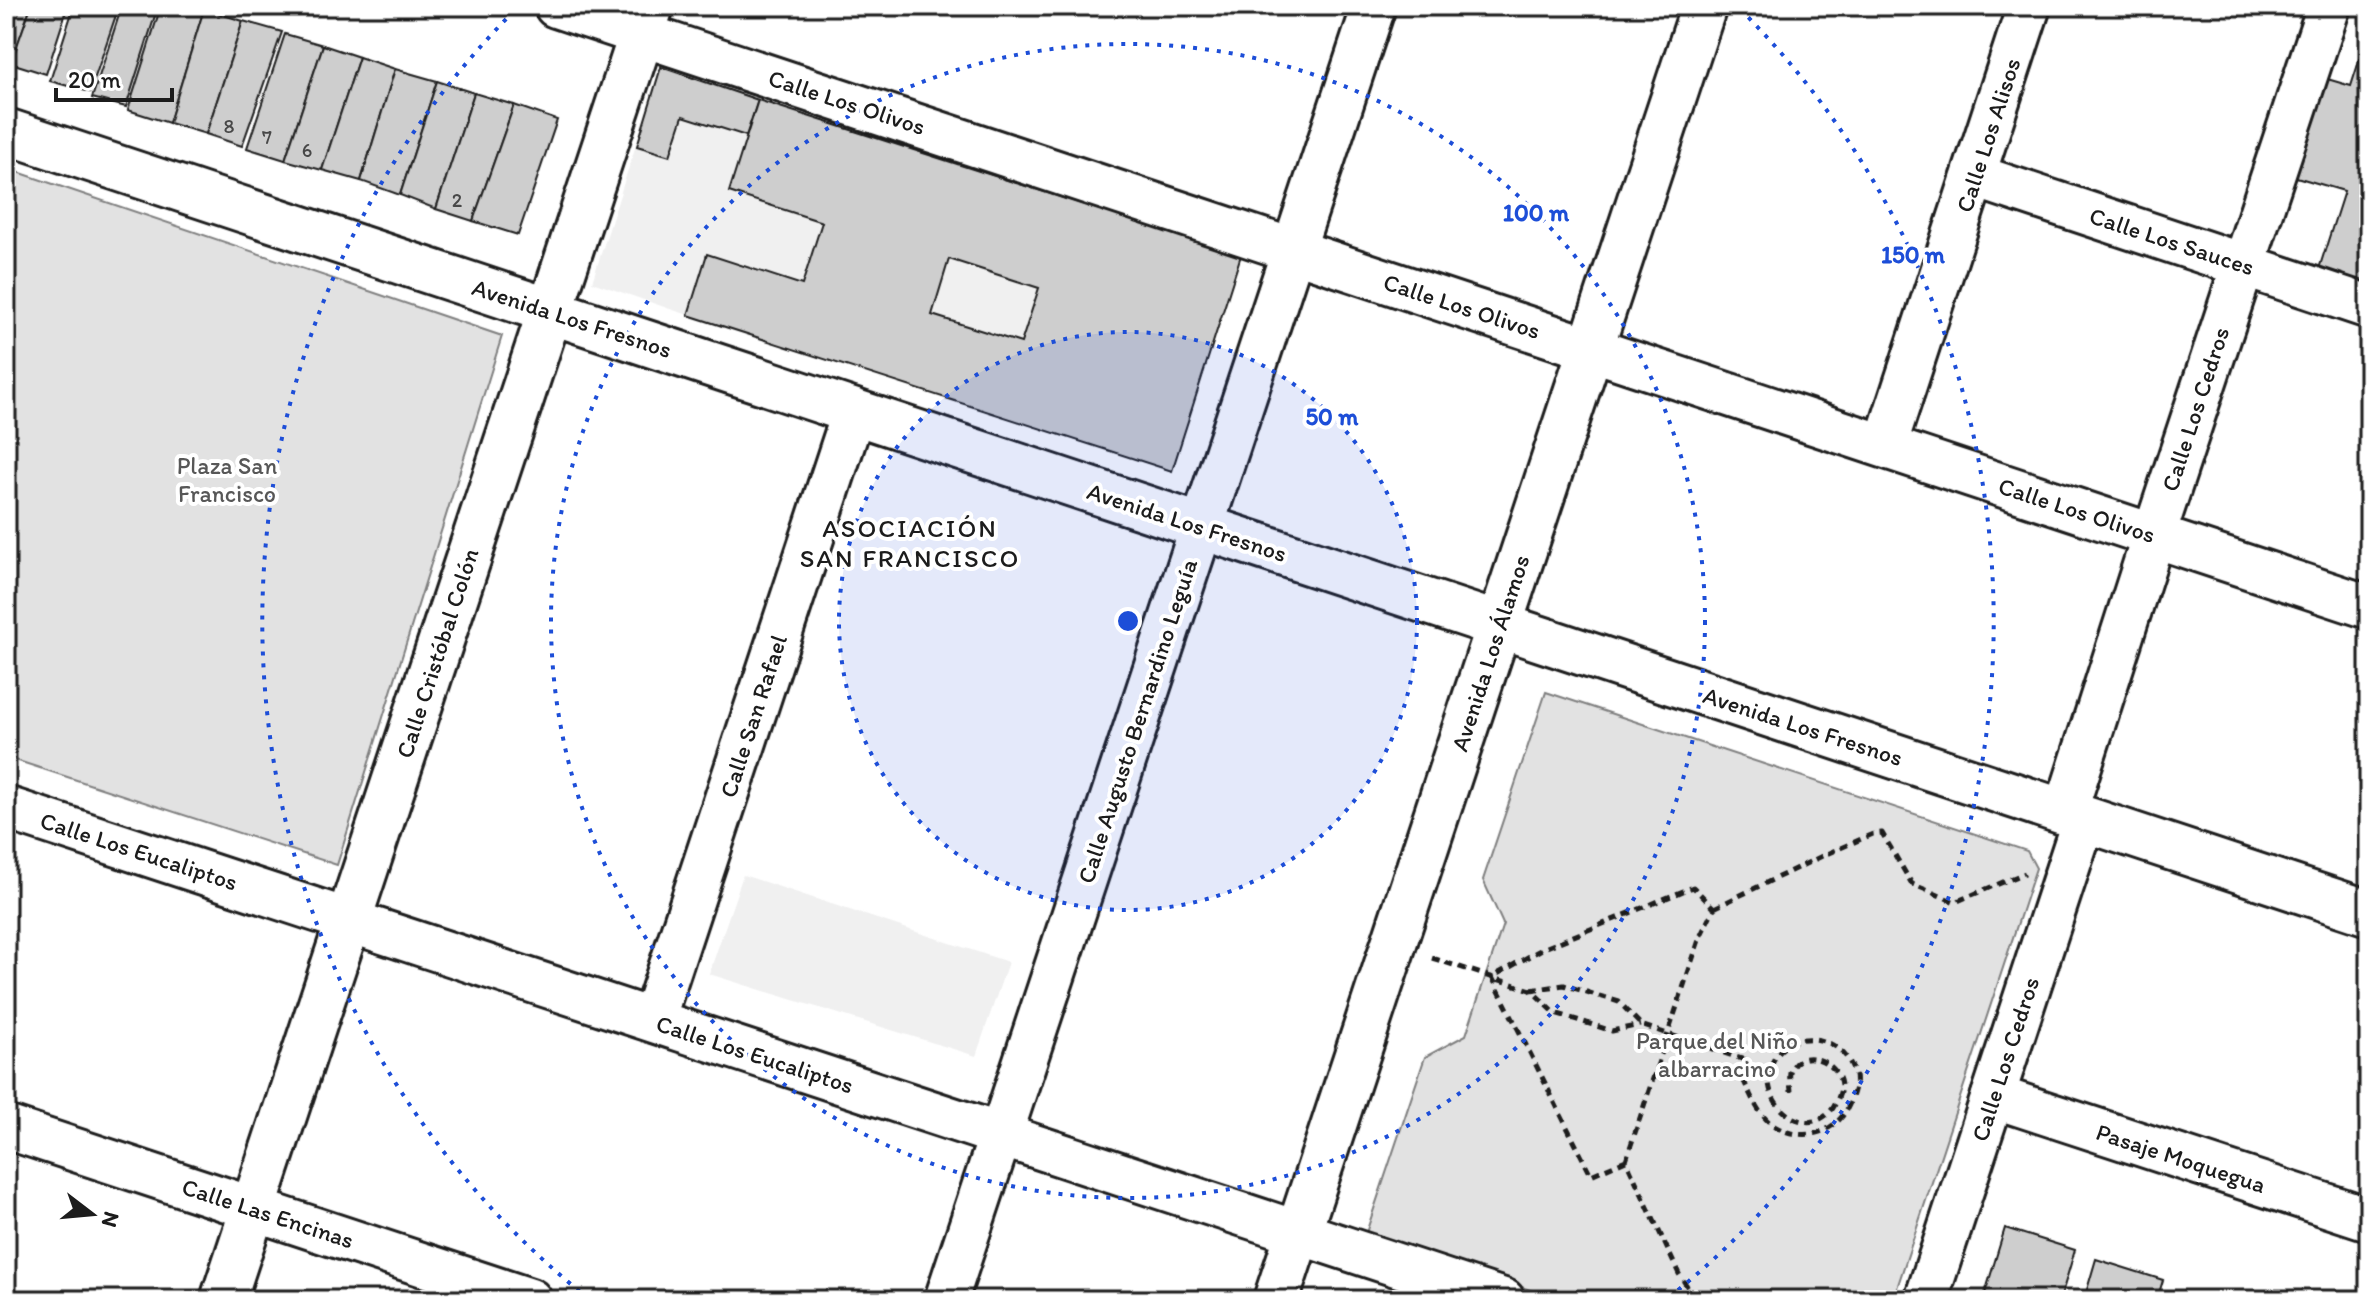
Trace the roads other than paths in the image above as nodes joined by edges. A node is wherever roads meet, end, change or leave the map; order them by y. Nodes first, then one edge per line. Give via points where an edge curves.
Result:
1 (556, 6) edge
2 (1374, 6) edge
3 (1704, 6) edge
4 (2029, 6) edge
5 (2329, 6) edge
6 (646, 20) edge
7 (6, 131) edge
8 (1975, 176) junction
9 (1293, 250) junction
10 (2243, 265) junction
11 (2369, 307) edge
12 (550, 311) junction
13 (1591, 349) junction
14 (854, 411) junction
15 (1885, 446) junction
16 (1201, 527) junction
17 (2154, 535) junction
18 (2369, 607) edge
19 (1499, 625) junction
20 (6, 808) edge
21 (2074, 828) junction
22 (2369, 913) edge
23 (349, 920) junction
24 (653, 1020) junction
25 (1993, 1096) junction
26 (6, 1127) edge
27 (1000, 1135) junction
28 (254, 1208) junction
29 (2369, 1219) edge
30 (1298, 1233) junction
31 (223, 1300) edge
32 (530, 1300) edge
33 (946, 1300) edge
34 (1276, 1300) edge
35 (1503, 1300) edge
36 (1926, 1300) edge

1 - 6 street, Calle Los Olivos
2 - 9 street, Calle Augusto Bernardino Leguía
3 - 13 street, Avenida Los Álamos
4 - 8 street, Calle Los Alisos
5 - 10 street, Calle Los Cedros
6 - 9 street, Calle Los Olivos
6 - 12 street, Calle Cristóbal Colón
7 - 12 street, Avenida Los Fresnos
8 - 10 street, Calle Los Sauces
8 - 15 street, Calle Los Alisos
9 - 13 street, Calle Los Olivos
9 - 16 street, Calle Augusto Bernardino Leguía
10 - 11 street, Calle Los Sauces
10 - 17 street, Calle Los Cedros
12 - 14 street, Avenida Los Fresnos
12 - 23 street, Calle Cristóbal Colón
13 - 15 street, Calle Los Olivos
13 - 19 street, Avenida Los Álamos
14 - 16 street, Avenida Los Fresnos
14 - 24 street, Calle San Rafael
15 - 17 street, Calle Los Olivos
16 - 19 street, Avenida Los Fresnos
16 - 27 street, Calle Augusto Bernardino Leguía
17 - 18 street, Calle Los Olivos
17 - 21 street, Calle Los Cedros
19 - 21 street, Avenida Los Fresnos
19 - 30 street, Avenida Los Álamos
20 - 23 street, Calle Los Eucaliptos
21 - 22 street, Avenida Los Fresnos
21 - 25 street, Calle Los Cedros
23 - 24 street, Calle Los Eucaliptos
23 - 28 street, Calle Cristóbal Colón
24 - 27 street, Calle Los Eucaliptos
25 - 29 street, Pasaje Moquegua
25 - 36 street, Calle Los Cedros
26 - 28 street, Calle Las Encinas
27 - 30 street, Calle Los Eucaliptos
27 - 33 street, Calle Augusto Bernardino Leguía
28 - 31 street, Calle Cristóbal Colón
28 - 32 street, Calle Las Encinas
30 - 34 street, Avenida Los Álamos
30 - 35 street, Calle Los Eucaliptos

